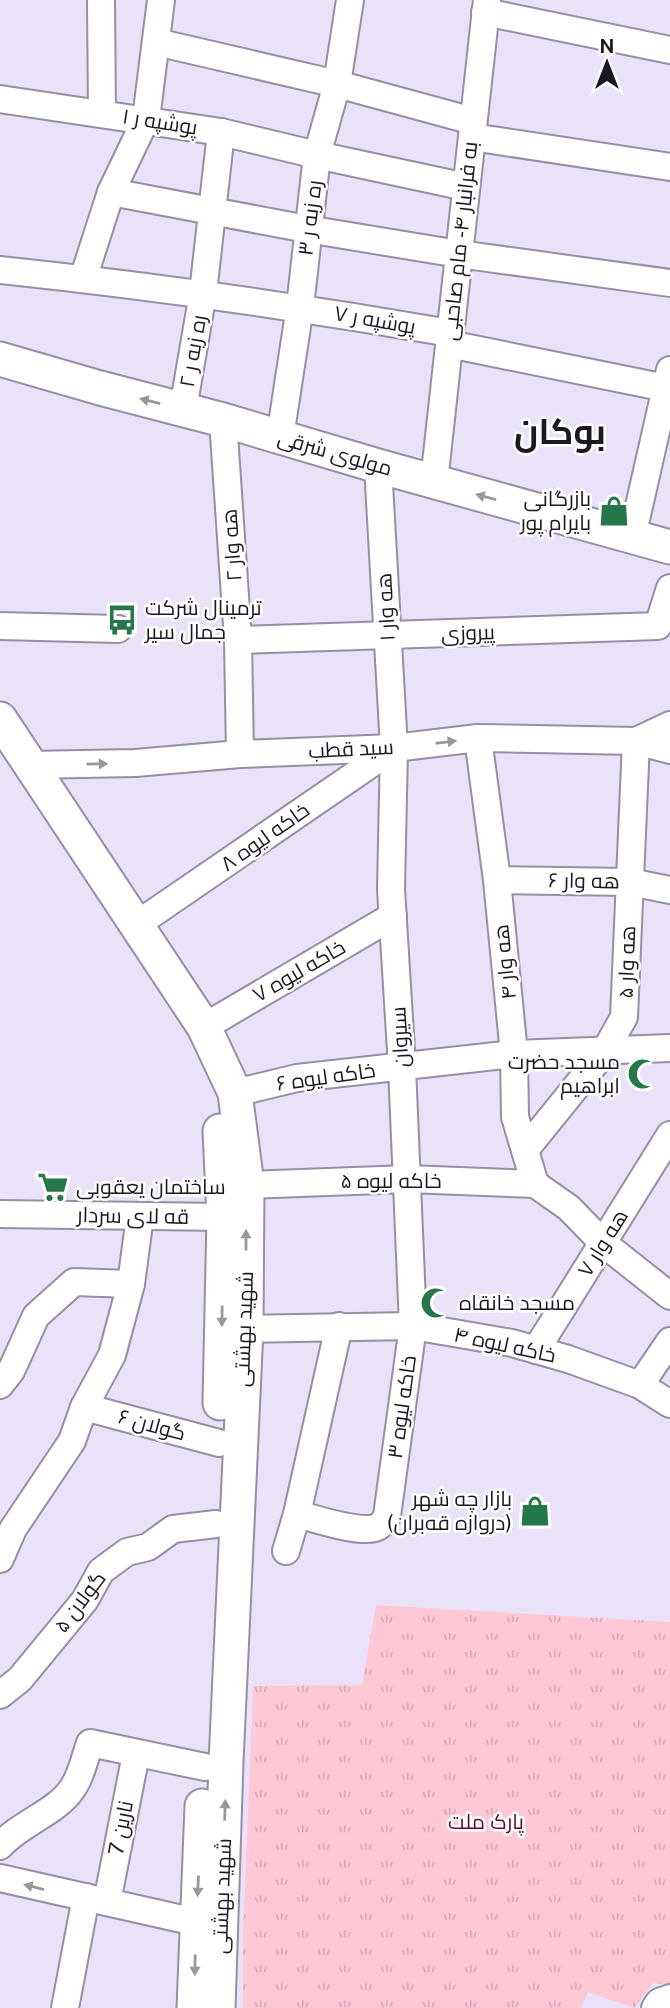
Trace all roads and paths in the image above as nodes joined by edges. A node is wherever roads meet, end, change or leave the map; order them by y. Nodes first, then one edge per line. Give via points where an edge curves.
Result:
1 (101, 0) edge
2 (161, 0) edge
3 (350, 0) edge
4 (486, 6) edge
5 (156, 42) junction
6 (670, 50) edge
7 (337, 84) junction
8 (0, 99) edge
9 (102, 113) junction
10 (146, 119) junction
11 (472, 129) junction
12 (221, 132) junction
13 (317, 155) junction
14 (670, 167) edge
15 (466, 187) junction
16 (111, 192) junction
17 (213, 210) junction
18 (307, 229) junction
19 (459, 254) junction
20 (0, 270) edge
21 (83, 279) junction
22 (670, 283) edge
23 (202, 293) junction
24 (300, 307) junction
25 (449, 339) junction
26 (0, 359) edge
27 (668, 379) edge
28 (183, 409) junction
29 (223, 420) junction
30 (280, 437) junction
31 (377, 466) junction
32 (434, 482) junction
33 (632, 537) junction
34 (670, 547) edge
35 (670, 588) edge
36 (0, 626) edge
37 (118, 629) dead end
38 (388, 635) junction
39 (238, 640) junction
40 (0, 719) edge
41 (670, 725) edge
42 (478, 738) junction
43 (636, 741) junction
44 (0, 746) edge
45 (394, 748) junction
46 (670, 750) edge
47 (240, 754) junction
48 (29, 765) junction
49 (497, 880) junction
50 (630, 882) junction
51 (670, 890) edge
52 (393, 916) junction
53 (136, 925) junction
54 (204, 1027) junction
55 (670, 1048) edge
56 (605, 1051) junction
57 (514, 1054) junction
58 (402, 1067) junction
59 (235, 1093) junction
60 (670, 1135) edge
61 (525, 1150) junction
62 (408, 1179) junction
63 (535, 1184) junction
64 (247, 1185) junction
65 (0, 1214) edge
66 (140, 1216) junction
67 (224, 1217) junction
68 (604, 1243) junction
69 (131, 1284) junction
70 (670, 1296) edge
71 (339, 1326) junction
72 (413, 1326) junction
73 (246, 1329) junction
74 (670, 1341) edge
75 (536, 1350) junction
76 (0, 1385) edge
77 (640, 1385) junction
78 (670, 1404) edge
79 (84, 1407) junction
80 (219, 1443) junction
81 (297, 1514) junction
82 (216, 1524) junction
83 (286, 1551) dead end
84 (0, 1559) edge
85 (0, 1695) edge
86 (135, 1754) junction
87 (205, 1767) junction
88 (0, 1846) edge
89 (0, 1878) edge
90 (96, 1899) junction
91 (209, 1925) junction
92 (670, 1998) edge
93 (65, 2008) edge
94 (194, 2008) edge
95 (219, 2008) edge
96 (655, 2008) edge

1 - 9 street
2 - 5 street
3 - 7 street, ره زبه ر ۳
4 - 6 street
4 - 11 street, به فرانبار ۴ - مام صاحبی
5 - 7 street
5 - 10 street
7 - 11 street
7 - 13 street, ره زبه ر ۳
8 - 9 street, ۱ پوشپه ر
9 - 10 street, ۱ پوشپه ر
10 - 12 street, ۱ پوشپه ر
10 - 16 street
11 - 14 street
11 - 15 street, به فرانبار ۴ - مام صاحبی
12 - 13 street, ۱ پوشپه ر
12 - 17 street, ره زبه ر ۲
13 - 15 street, ۱ پوشپه ر
13 - 18 street, ره زبه ر ۳
15 - 19 street, به فرانبار ۴ - مام صاحبی
16 - 17 street
16 - 21 street
17 - 18 street
17 - 23 street, ره زبه ر ۲
18 - 19 street
18 - 24 street, ره زبه ر ۳
19 - 22 street
19 - 25 street, به فرانبار ۴ - مام صاحبی
20 - 21 street
21 - 23 street
23 - 24 street
23 - 28 street, ره زبه ر ۲
24 - 25 street, پوشپه ر ۷
24 - 30 street, ره زبه ر ۳
25 - 27 street, پوشپه ر ۷
25 - 32 street, به فرانبار ۴ - مام صاحبی
28 -> 26 main road, مولوی شرقی
27 - 33 street
28 - 29 main road, مولوی شرقی
29 - 30 main road, مولوی شرقی
29 - 39 street, هه وار ۲
30 - 31 main road, مولوی شرقی
31 - 32 main road, مولوی شرقی
31 - 38 street, هه وار ۱
33 -> 32 main road, مولوی شرقی
33 - 34 main road, مولوی شرقی
35 - 38 street, پیروزی via 657,626
36 - 37 street
38 - 39 street, پیروزی
38 - 45 street, هه وار ۱
39 - 47 street, هه وار ۲
40 - 48 main road, شهید بهشتی
41 - 43 street, سید قطب
42 - 43 street, سید قطب
45 -> 42 street, سید قطب
42 - 49 street, هه وار ۴
43 - 46 street
43 - 50 street, هه وار ۵
44 - 67 main road, شهید بهشتی via 169,1004 200,1060 219,1122
45 - 47 street, سید قطب
45 - 52 street, سیروان
45 - 53 street, خاکه لیوه ۸
48 -> 47 street, سید قطب via 135,763
48 - 53 main road, شهید بهشتی
49 - 50 street, هه وار ۶
49 - 57 street, هه وار ۴
50 - 51 street, هه وار ۶
50 - 56 street, هه وار ۵ via 624,1017
52 - 54 street, خاکه لیوه ۷
52 - 58 street, سیروان
53 - 54 main road, شهید بهشتی
54 - 59 main road, شهید بهشتی
55 - 56 street, خاکه لیوه ۶
56 - 57 street, خاکه لیوه ۶
56 - 61 street, هه وار ۵
57 - 58 street, خاکه لیوه ۶
57 - 61 street, هه وار ۴ via 515,1116
58 - 59 street, خاکه لیوه ۶ via 297,1078
58 - 62 street, سیروان
59 - 64 main road, شهید بهشتی
60 - 68 street, هه وار ۷
61 - 63 street, هه وار ۴
62 - 63 street, خاکه لیوه ۵
62 - 64 street, خاکه لیوه ۵
62 - 72 street, سیروان
63 - 68 street via 569,1208
73 -> 64 main road, شهید بهشتی
65 - 66 street, قه لای سردار
66 - 67 street, قه لای سردار
66 - 69 street
67 -> 80 main road, شهید بهشتی
68 - 70 street
68 - 75 street, هه وار ۷
69 - 76 street via 74,1282 36,1316
69 - 79 street via 112,1356
71 - 72 street, خاکه لیوه ۴
71 - 73 street, خاکه لیوه ۴
71 - 81 street
72 - 75 street, خاکه لیوه ۴
72 - 81 street, خاکه لیوه ۳ via 384,1523 364,1529
91 -> 73 main road, شهید بهشتی
74 - 77 street
75 - 77 street, خاکه لیوه ۴
77 - 78 street, خاکه لیوه ۴
79 - 80 street, گولان ۶
79 - 84 street via 72,1441 13,1529
80 - 82 main road, شهید بهشتی
81 - 83 street
82 - 85 street, گولان ۵ via 173,1529 101,1571 85,1600 20,1679
82 - 87 main road, شهید بهشتی
86 - 87 street
86 - 88 street via 90,1743 73,1789
86 - 90 street, نارین 7
87 -> 91 main road, شهید بهشتی
90 -> 89 street
90 - 91 street
90 - 93 street, نارین 7
91 -> 94 main road, شهید بهشتی
91 - 95 main road, شهید بهشتی
92 - 96 street via 659,2001

